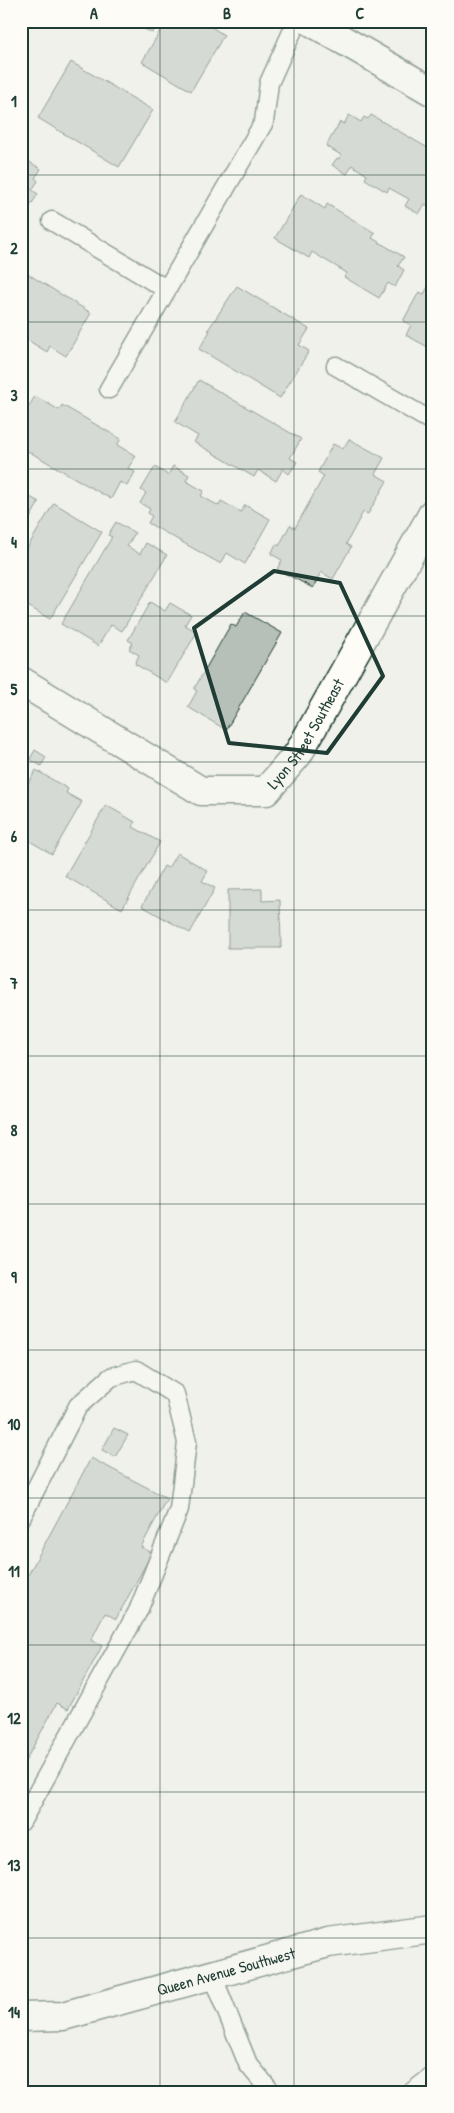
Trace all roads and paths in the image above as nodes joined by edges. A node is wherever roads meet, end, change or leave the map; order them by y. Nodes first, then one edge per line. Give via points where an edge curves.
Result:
1 (297, 21) edge
2 (310, 21) edge
3 (433, 92) edge
4 (52, 221) dead end
5 (166, 289) junction
6 (336, 366) dead end
7 (109, 389) dead end
8 (433, 422) edge
9 (433, 512) edge
10 (21, 681) edge
11 (21, 1518) edge
12 (21, 1822) edge
13 (433, 1929) edge
14 (212, 1975) junction
15 (21, 2017) edge
16 (433, 2076) edge
17 (271, 2092) edge
18 (412, 2092) edge

1 - 5 lane via 269,83 264,122
2 - 3 street
4 - 5 lane
5 - 7 lane
6 - 8 lane
9 - 10 street, Lyon Street Southeast via 298,754 266,791 201,791
11 - 12 lane via 78,1406 111,1376 136,1370 175,1394 187,1442 178,1509 138,1611
13 - 14 street, Queen Avenue Southwest via 328,1943
14 - 15 street, Queen Avenue Southwest via 63,2016
14 - 17 lane via 248,2064
16 - 18 lane

